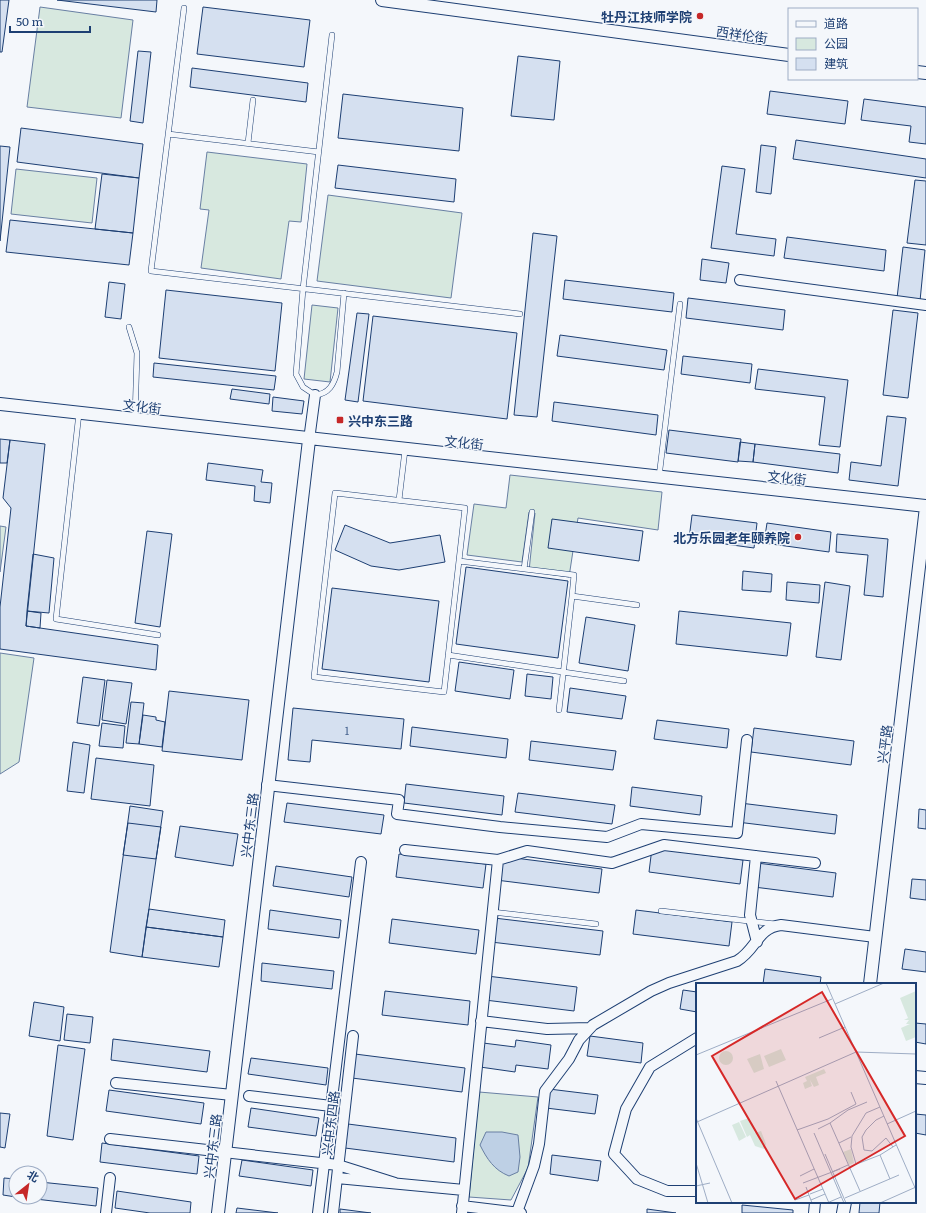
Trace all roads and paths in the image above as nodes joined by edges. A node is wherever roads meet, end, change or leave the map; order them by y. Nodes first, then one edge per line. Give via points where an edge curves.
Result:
1 (382, 0) edge
2 (184, 8) dead end
3 (332, 35) dead end
4 (788, 55) edge
5 (253, 100) dead end
6 (168, 134) junction
7 (248, 143) junction
8 (319, 152) junction
9 (740, 280) dead end
10 (303, 289) junction
11 (344, 293) junction
12 (680, 304) dead end
13 (926, 305) edge
14 (520, 314) dead end
15 (129, 328) dead end
16 (315, 395) junction
17 (0, 404) edge
18 (79, 413) junction
19 (135, 420) junction
20 (309, 440) junction
21 (405, 450) junction
22 (659, 477) junction
23 (399, 500) junction
24 (926, 507) edge
25 (532, 512) dead end
26 (459, 561) junction
27 (524, 569) junction
28 (572, 596) junction
29 (637, 605) dead end
30 (158, 635) dead end
31 (448, 655) junction
32 (563, 672) junction
33 (624, 681) dead end
34 (559, 710) dead end
35 (747, 740) dead end
36 (267, 786) junction
37 (405, 850) dead end
38 (756, 856) junction
39 (498, 860) junction
40 (361, 862) dead end
41 (815, 863) dead end
42 (661, 911) dead end
43 (492, 912) junction
44 (751, 921) junction
45 (596, 924) dead end
46 (781, 925) junction
47 (875, 937) junction
48 (757, 942) junction
49 (870, 983) edge
50 (481, 1022) junction
51 (590, 1028) junction
52 (353, 1036) dead end
53 (696, 1039) edge
54 (916, 1077) edge
55 (926, 1078) edge
56 (116, 1083) dead end
57 (232, 1095) junction
58 (249, 1096) dead end
59 (331, 1106) junction
60 (110, 1140) dead end
61 (225, 1152) junction
62 (324, 1163) junction
63 (338, 1165) junction
64 (110, 1178) dead end
65 (337, 1178) junction
66 (395, 1183) junction
67 (464, 1190) junction
68 (696, 1191) edge
69 (815, 1203) edge
70 (845, 1203) edge
71 (462, 1209) edge
72 (517, 1212) edge
73 (106, 1213) edge
74 (218, 1213) edge
75 (318, 1213) edge
76 (333, 1213) edge
77 (521, 1213) edge
78 (814, 1213) edge
79 (843, 1213) edge

1 - 4 street, 西祥伦街
2 - 6 lane
3 - 8 lane
5 - 7 lane
6 - 7 lane
6 - 10 lane via 151,271
7 - 8 lane
8 - 10 lane
9 - 13 street
10 - 11 lane
10 - 16 lane via 296,374 303,387
11 - 14 lane
11 - 16 lane via 334,384 327,391
12 - 22 lane
15 - 19 lane via 137,353
16 - 20 street
17 - 18 street, 文化街
18 - 19 street, 文化街
18 - 30 lane via 56,619
19 - 20 street, 文化街
20 - 21 street, 文化街
20 - 36 street, 兴中东三路
21 - 22 street, 文化街
21 - 23 lane
22 - 24 street, 文化街
23 - 26 lane via 465,508
23 - 31 lane via 335,493 314,677 444,692
24 - 47 street, 兴平路
25 - 27 lane
26 - 27 lane
26 - 31 lane
27 - 28 lane via 574,575
28 - 29 lane
28 - 32 lane
31 - 32 lane
32 - 33 lane
32 - 34 lane
35 - 36 street via 737,833 641,824 607,837 500,827 397,814 399,800
36 - 57 street, 兴中东三路
37 - 39 street
38 - 39 street via 664,845 612,864 527,851
38 - 41 street
38 - 44 street
39 - 43 street
40 - 59 street
42 - 44 lane
43 - 45 lane
43 - 50 street
44 - 46 lane
44 - 48 street
46 - 47 street
46 - 48 street via 770,926 763,931
47 - 49 street, 兴平路
48 - 51 street via 747,955 737,961 669,983 624,1005
50 - 51 street via 547,1029
50 - 67 street
51 - 72 street via 545,1091 534,1166
52 - 63 street, 兴中东四路
53 - 68 street via 650,1067 626,1109 614,1154 637,1179 667,1191
54 - 55 street
56 - 57 street
57 - 61 street, 兴中东三路
58 - 59 street
59 - 62 street
60 - 61 street
61 - 62 street
61 - 74 street, 兴中东三路
62 - 63 street
62 - 75 street
63 - 65 street, 兴中东四路
63 - 66 street
64 - 73 street
65 - 66 street
65 - 76 street, 兴中东四路
66 - 67 street
67 - 71 street
69 - 78 street
70 - 79 street
71 - 72 street
72 - 77 street

